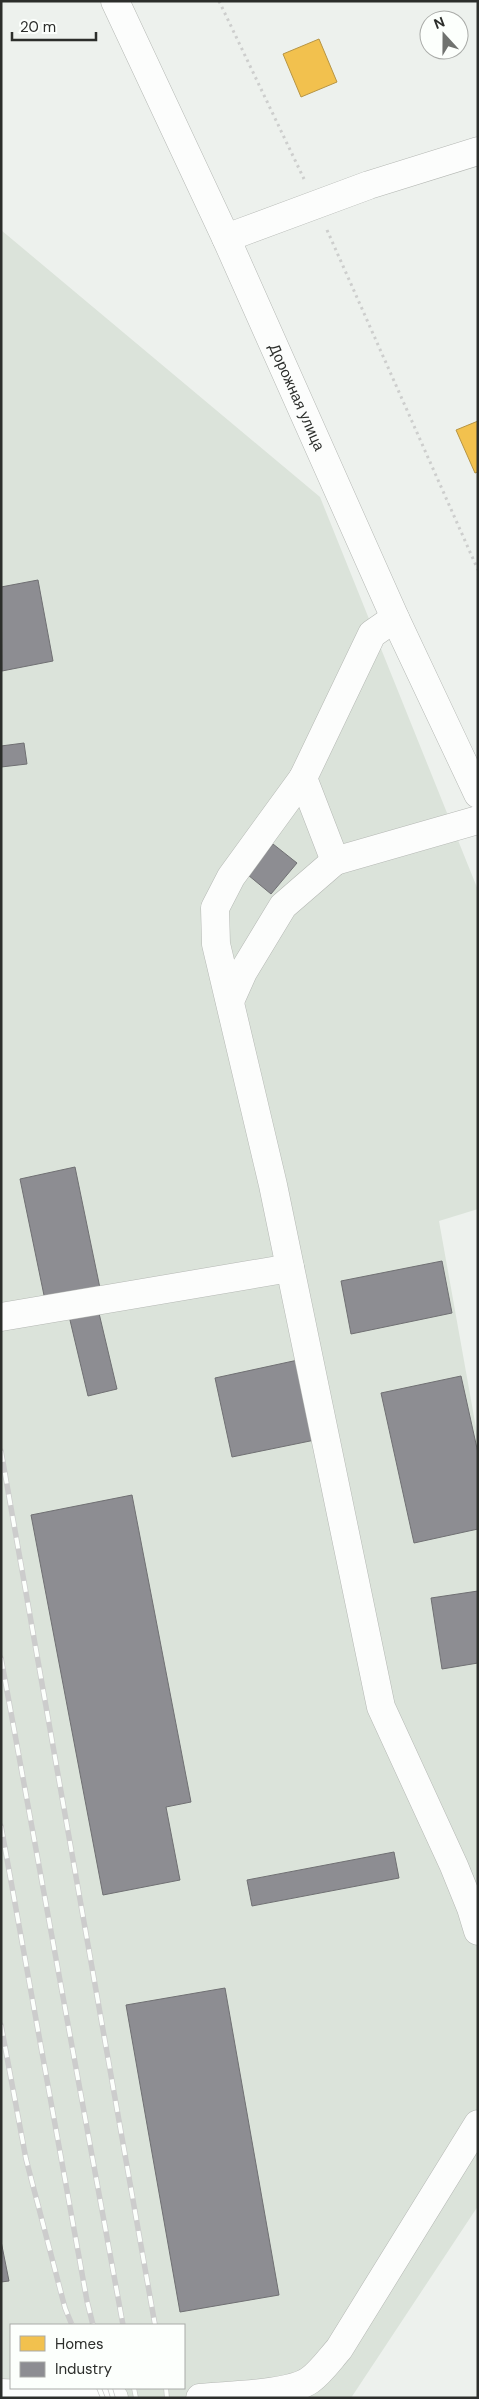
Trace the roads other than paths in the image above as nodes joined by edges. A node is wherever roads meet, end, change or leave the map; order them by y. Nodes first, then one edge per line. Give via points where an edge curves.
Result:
1 (115, 1) edge
2 (478, 151) edge
3 (226, 238) junction
4 (395, 618) junction
5 (303, 778) junction
6 (478, 794) edge
7 (478, 820) edge
8 (335, 861) junction
9 (230, 1000) junction
10 (290, 1268) junction
11 (1, 1317) edge
12 (478, 1931) edge
13 (478, 2124) edge
14 (1, 2393) edge
15 (86, 2397) edge
16 (114, 2398) edge
17 (200, 2398) edge

1 - 3 street, Дорожная улица
2 - 3 street via 369,185
3 - 4 street, Дорожная улица
4 - 5 street via 372,634
4 - 6 street, Дорожная улица
5 - 8 street
5 - 9 street via 231,877 215,908 216,944
7 - 8 street
8 - 9 street via 284,906 243,972
9 - 10 street
10 - 11 street
10 - 12 street via 381,1707 454,1866
13 - 17 street via 339,2349 321,2370 309,2381 283,2390
14 - 15 street
15 - 16 street

